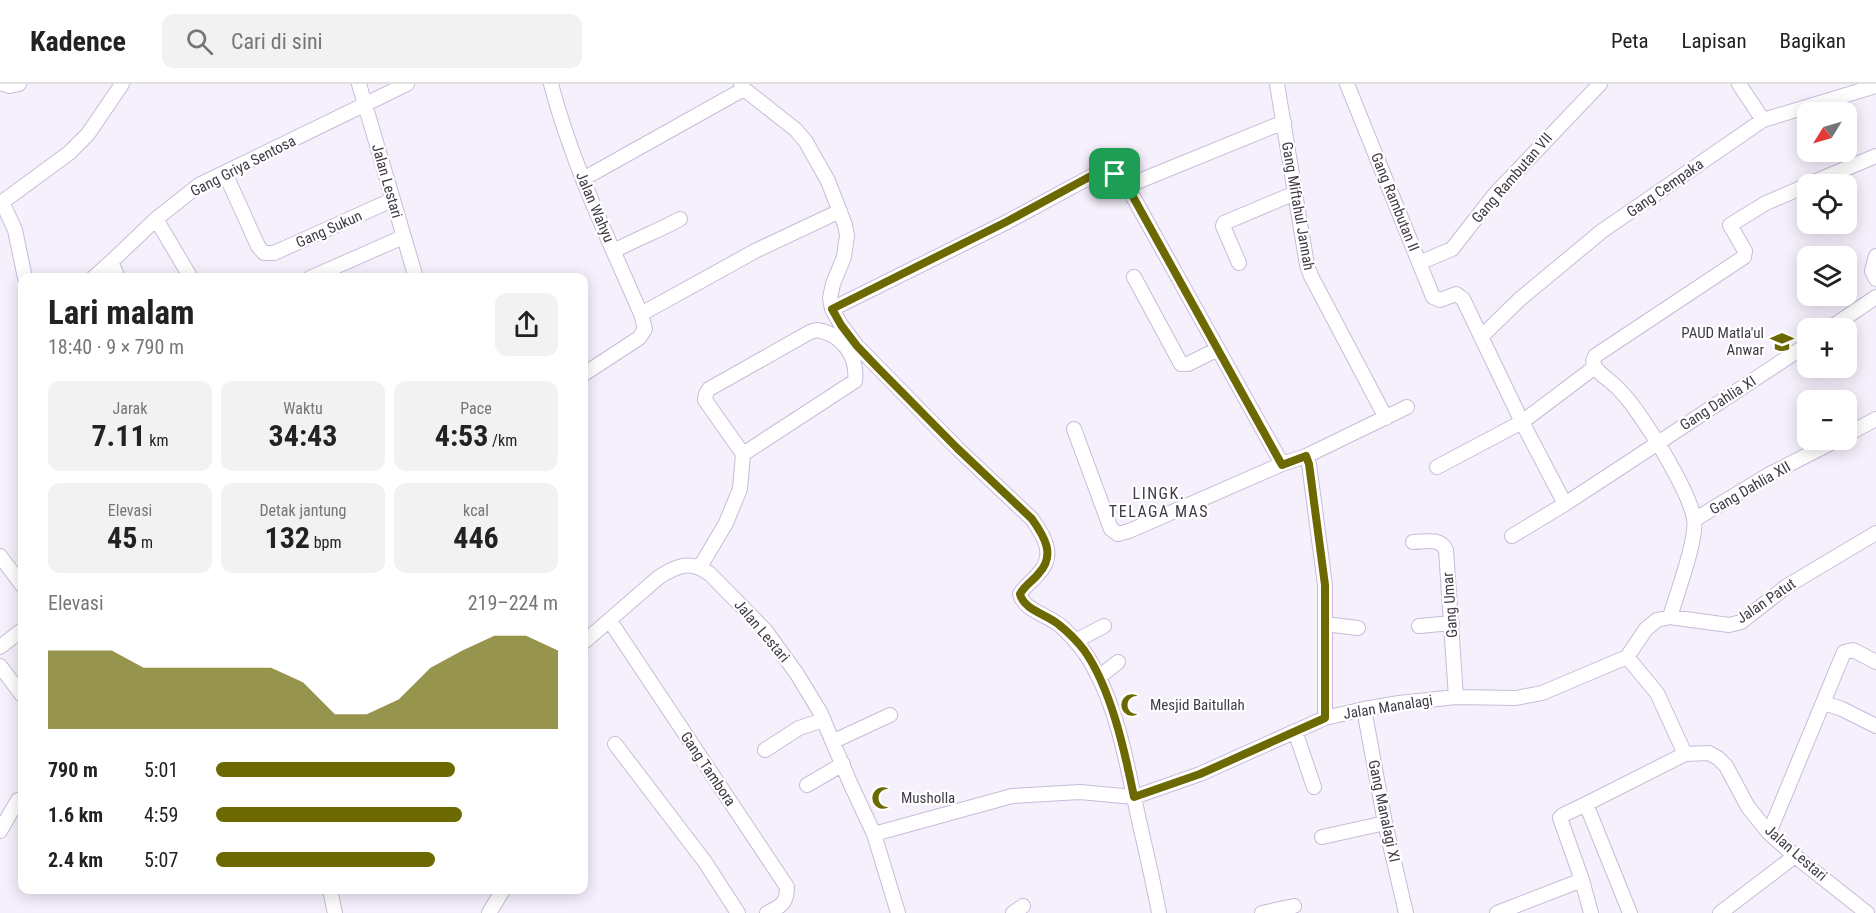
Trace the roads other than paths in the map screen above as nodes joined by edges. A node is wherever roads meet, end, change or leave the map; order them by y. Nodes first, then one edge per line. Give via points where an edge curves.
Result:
1 (3, 84) edge
2 (19, 84) edge
3 (122, 84) edge
4 (359, 84) edge
5 (407, 84) edge
6 (551, 84) edge
7 (1277, 84) edge
8 (1347, 84) edge
9 (1600, 84) edge
10 (1738, 84) edge
11 (743, 86) edge
12 (1876, 86) edge
13 (366, 105) junction
14 (1763, 120) junction
15 (1284, 122) junction
16 (1876, 156) edge
17 (225, 172) junction
18 (1834, 174) edge
19 (583, 179) junction
20 (1127, 186) junction
21 (1797, 190) edge
22 (1295, 193) junction
23 (392, 200) junction
24 (840, 212) junction
25 (156, 219) junction
26 (680, 219) dead end
27 (403, 237) junction
28 (614, 251) junction
29 (1876, 256) edge
30 (111, 262) junction
31 (1239, 263) dead end
32 (1419, 263) junction
33 (24, 273) edge
34 (99, 273) edge
35 (116, 273) edge
36 (188, 273) edge
37 (321, 273) edge
38 (414, 273) edge
39 (1134, 277) dead end
40 (1876, 279) edge
41 (1876, 297) edge
42 (832, 309) junction
43 (641, 314) junction
44 (1845, 318) edge
45 (1481, 337) junction
46 (1218, 349) junction
47 (1797, 351) edge
48 (1595, 367) junction
49 (588, 371) edge
50 (1407, 407) dead end
51 (1386, 418) junction
52 (1876, 419) edge
53 (1522, 422) junction
54 (1074, 429) dead end
55 (1857, 429) edge
56 (1658, 443) junction
57 (1818, 450) edge
58 (743, 454) junction
59 (1306, 456) junction
60 (1282, 465) junction
61 (1437, 467) dead end
62 (1565, 504) junction
63 (1694, 519) junction
64 (1876, 533) edge
65 (1512, 536) dead end
66 (1413, 542) dead end
67 (0, 556) edge
68 (700, 567) junction
69 (18, 580) edge
70 (1670, 617) junction
71 (610, 621) junction
72 (1452, 623) junction
73 (1325, 624) junction
74 (1104, 626) dead end
75 (1419, 626) dead end
76 (1358, 628) dead end
77 (18, 633) edge
78 (588, 639) edge
79 (1075, 640) junction
80 (0, 647) edge
81 (1627, 657) junction
82 (1118, 662) dead end
83 (1876, 662) edge
84 (0, 666) edge
85 (1099, 677) junction
86 (18, 690) edge
87 (1456, 697) junction
88 (1824, 703) junction
89 (1364, 709) junction
90 (890, 715) dead end
91 (1325, 718) junction
92 (824, 720) junction
93 (1876, 726) edge
94 (1295, 731) junction
95 (834, 741) junction
96 (615, 744) dead end
97 (765, 750) dead end
98 (1685, 754) junction
99 (843, 764) junction
100 (807, 786) dead end
101 (1314, 788) dead end
102 (1134, 797) junction
103 (18, 800) dead end
104 (1586, 804) junction
105 (1385, 823) junction
106 (0, 831) edge
107 (1769, 833) junction
108 (874, 834) junction
109 (1322, 837) dead end
110 (1794, 856) junction
111 (1582, 880) junction
112 (331, 894) edge
113 (501, 894) edge
114 (1294, 906) dead end
115 (334, 913) edge
116 (489, 913) edge
117 (738, 913) edge
118 (767, 913) edge
119 (898, 913) edge
120 (1160, 913) edge
121 (1262, 913) edge
122 (1406, 913) edge
123 (1497, 913) edge
124 (1591, 913) edge
125 (1630, 913) edge
126 (1720, 913) edge
127 (1867, 913) edge

1 - 2 street
3 - 33 street via 88,134 69,153 5,200
4 - 13 street, Jalan Lestari
5 - 13 street, Gang Griya Sentosa
6 - 19 street, Jalan Wahyu
7 - 15 street, Gang Miftahul Jannah
8 - 32 street, Gang Rambutan II
9 - 32 street, Gang Rambutan VII via 1495,194 1452,249
10 - 14 street
11 - 19 street
11 - 24 street via 801,136 828,181
12 - 14 street, Gang Cempaka
13 - 17 street, Gang Griya Sentosa
13 - 23 street, Jalan Lestari
14 - 45 street, Gang Cempaka via 1602,231 1520,298
15 - 20 street
15 - 22 street, Gang Miftahul Jannah
16 - 18 street
17 - 23 street, Gang Sukun via 264,253 274,254
17 - 25 street, Gang Griya Sentosa via 199,185
19 - 28 street, Jalan Wahyu
20 - 42 street via 1109,170 1102,170
20 - 46 street
21 - 48 street via 1730,225 1745,251 1744,257 1595,356
22 - 31 street via 1224,223
22 - 51 street, Gang Miftahul Jannah via 1311,276
23 - 27 street, Jalan Lestari
24 - 42 street via 847,235 830,298
24 - 43 street via 757,250
25 - 30 street, Gang Griya Sentosa
25 - 36 street
26 - 28 street
27 - 37 street
27 - 38 street, Jalan Lestari
28 - 43 street, Jalan Wahyu
29 - 40 street via 1872,271
30 - 34 street, Gang Griya Sentosa
30 - 35 street
32 - 45 street, Gang Rambutan II via 1433,297 1437,300 1456,294 1463,299
39 - 46 street via 1181,364
41 - 44 street
42 - 79 street via 871,361 1041,531 1048,558 1020,594 1031,608 1060,625
43 - 49 street, Jalan Wahyu via 645,329 639,338
45 - 53 street
46 - 60 street
47 - 56 street, Gang Dahlia XI
48 - 53 street
48 - 56 street via 1635,409
50 - 51 street
51 - 59 street
52 - 55 street
53 - 61 street
53 - 62 street
54 - 60 street via 1111,529 1118,534
56 - 62 street, Gang Dahlia XI
56 - 63 street
57 - 63 street, Gang Dahlia XII
58 - 58 street via 705,400 709,389 810,332 816,330 838,338 854,359 855,381
58 - 68 street via 740,489 726,523
59 - 60 street
59 - 73 street via 1323,555
62 - 65 street, Gang Dahlia XI
63 - 70 street via 1689,555
64 - 70 street, Jalan Patut via 1787,586 1741,621 1729,625
66 - 72 street, Gang Umar via 1437,541 1444,546
67 - 69 street
68 - 71 street via 682,566 659,577
68 - 92 street, Jalan Lestari via 765,630
70 - 81 street via 1657,620 1646,629
71 - 78 street
71 - 118 street, Gang Tambora via 787,887 784,902
72 - 75 street
72 - 87 street, Gang Umar
73 - 76 street
73 - 91 street
74 - 79 street
77 - 80 street
79 - 85 street
81 - 87 street, Jalan Manalagi via 1528,696
81 - 98 street via 1657,693
82 - 85 street
83 - 88 street via 1853,650 1845,652
84 - 86 street
85 - 102 street via 1120,738
87 - 89 street, Jalan Manalagi
88 - 93 street
88 - 107 street
89 - 91 street, Jalan Manalagi
89 - 105 street, Gang Manalagi XI
90 - 95 street
91 - 94 street, Jalan Manalagi
92 - 95 street, Jalan Lestari
92 - 97 street via 799,728
94 - 101 street
94 - 102 street, Jalan Manalagi via 1200,774
95 - 99 street, Jalan Lestari
96 - 117 street via 705,862
98 - 104 street
98 - 107 street, Jalan Lestari via 1709,753 1718,758
99 - 100 street
99 - 108 street, Jalan Lestari
102 - 108 street, Jalan Manalagi via 1080,792 1012,796
102 - 120 street
103 - 106 street
104 - 111 street via 1560,818
104 - 125 street
105 - 109 street
105 - 122 street, Gang Manalagi XI
107 - 110 street, Jalan Lestari
108 - 119 street, Jalan Lestari
110 - 126 street
110 - 127 street, Jalan Lestari
111 - 123 street
111 - 124 street
112 - 115 street
113 - 116 street
114 - 121 street

